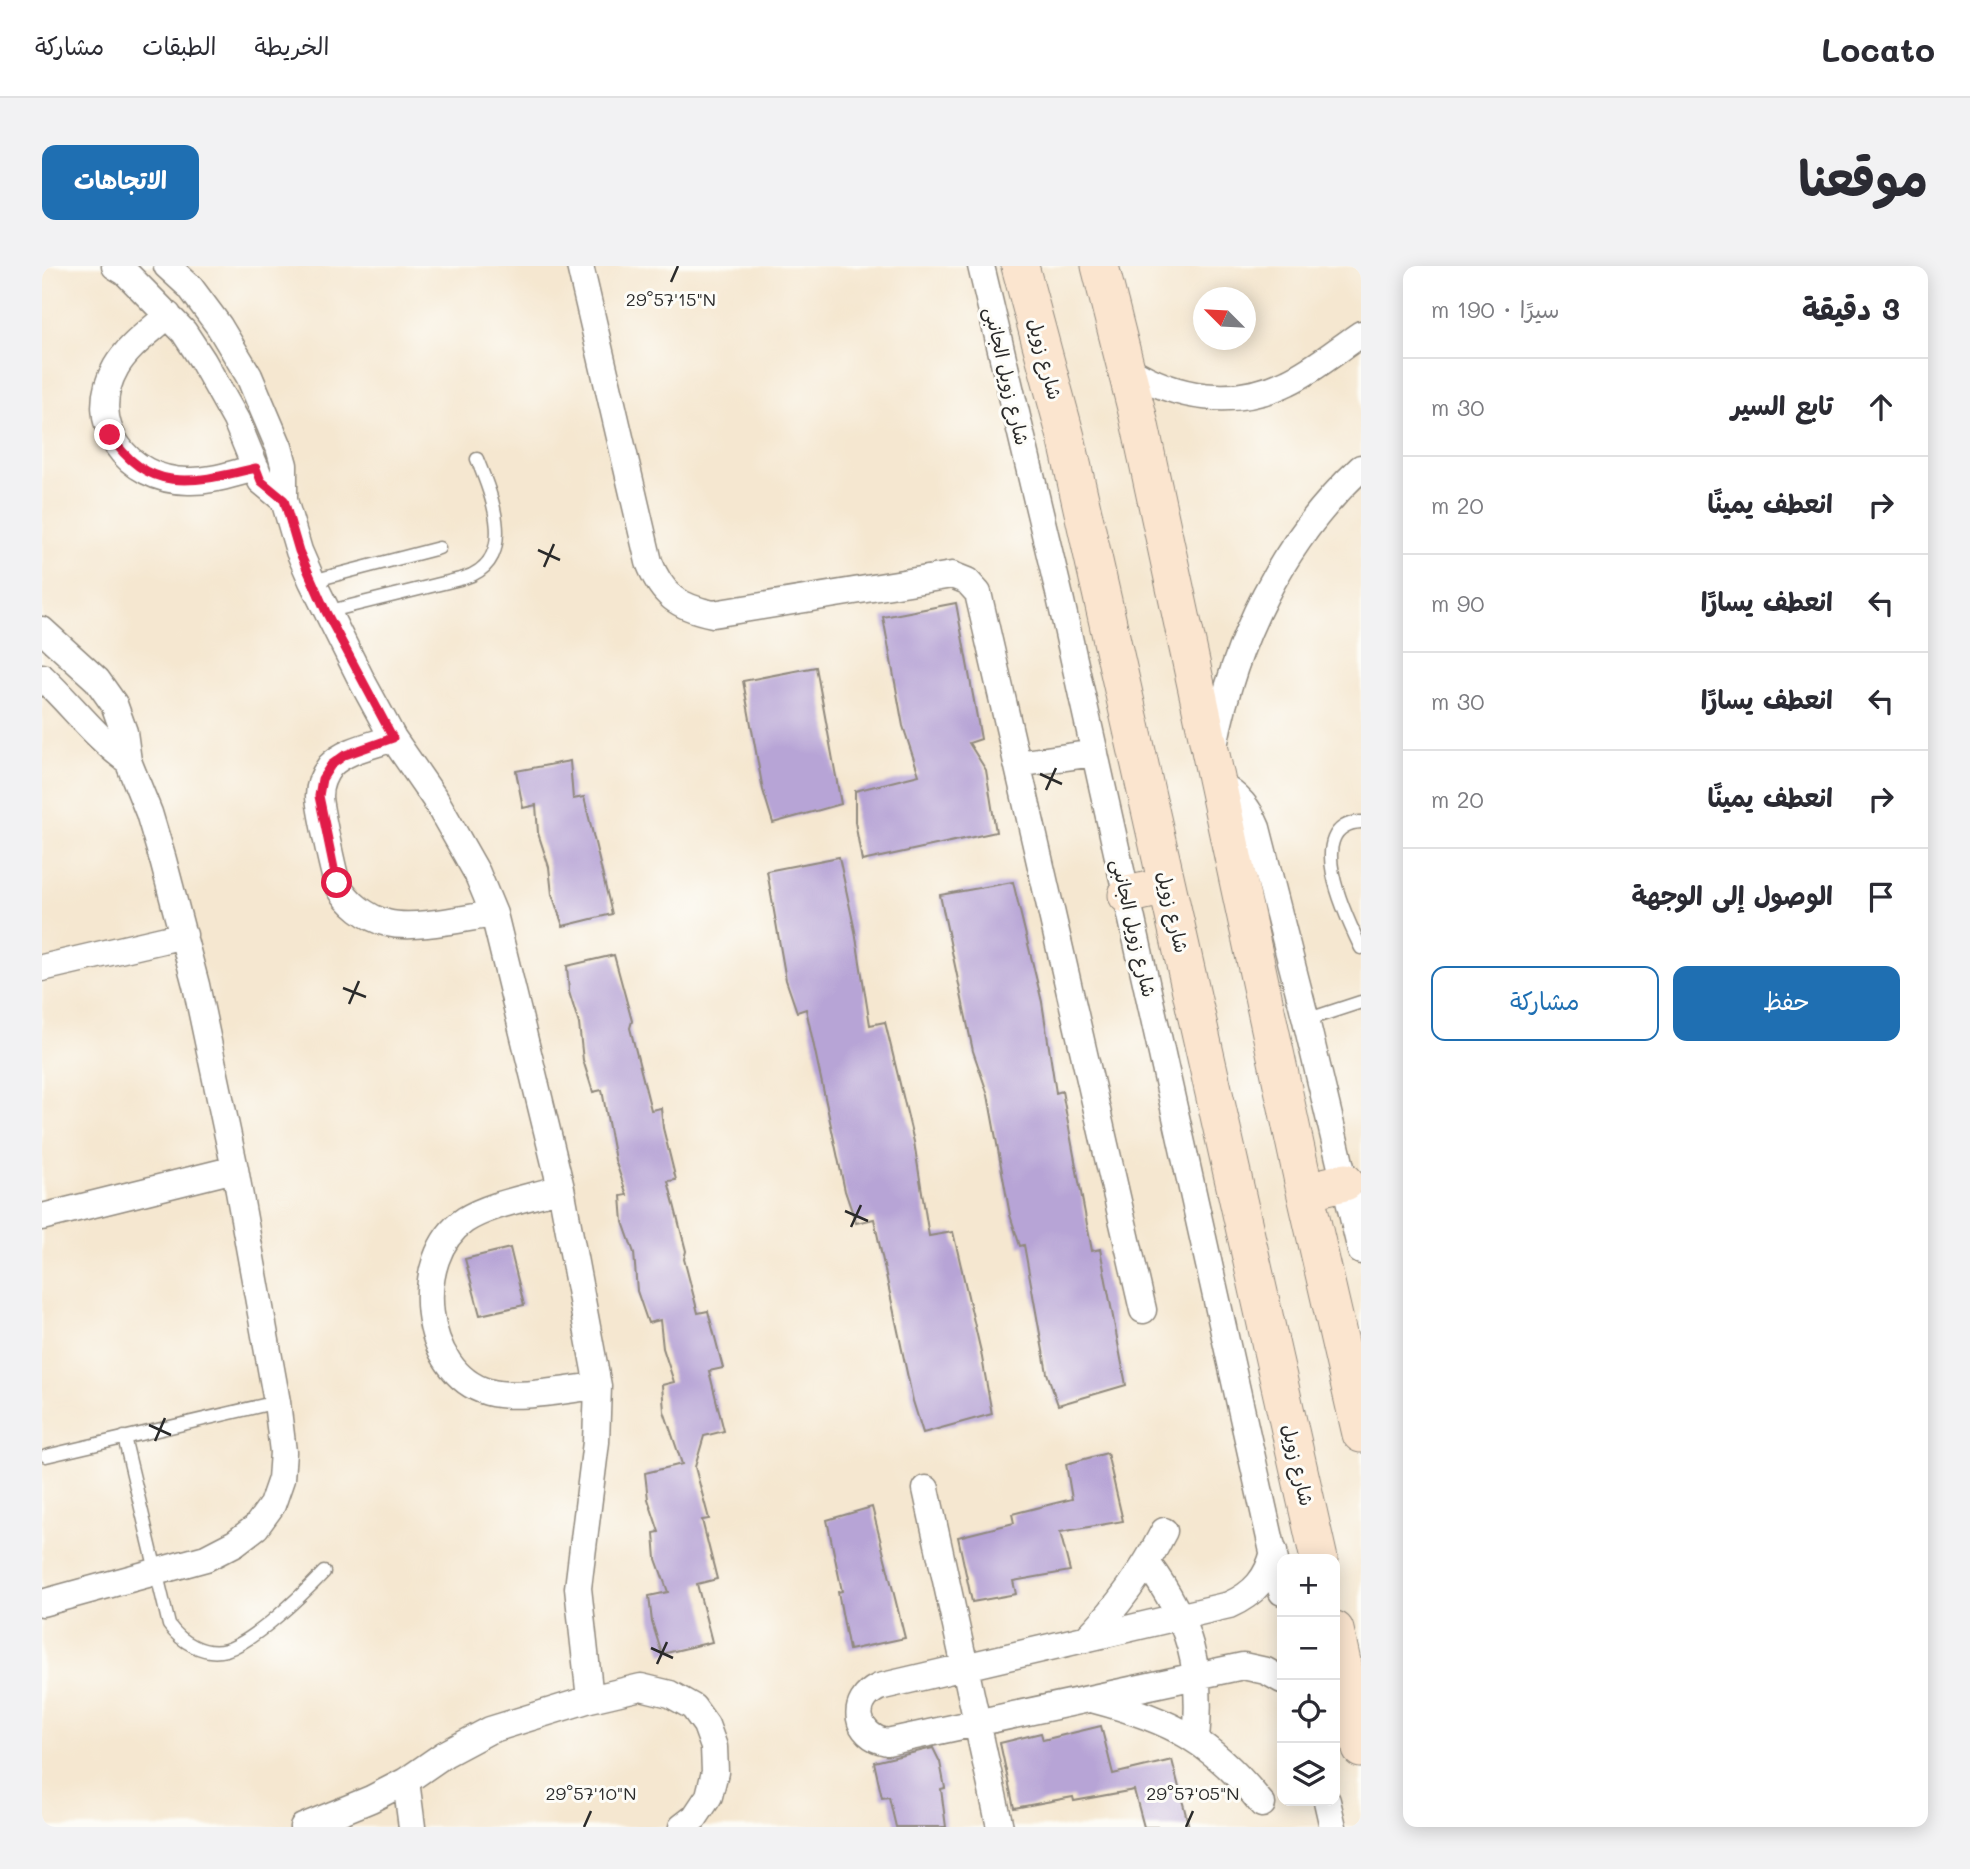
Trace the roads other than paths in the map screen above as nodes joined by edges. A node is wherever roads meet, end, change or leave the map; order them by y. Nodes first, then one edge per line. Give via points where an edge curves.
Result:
1 (115, 266) edge
2 (167, 266) edge
3 (580, 266) edge
4 (981, 266) edge
5 (1020, 266) edge
6 (1100, 266) edge
7 (168, 315) junction
8 (1361, 334) edge
9 (1127, 368) junction
10 (477, 459) dead end
11 (256, 468) junction
12 (1361, 468) edge
13 (284, 500) junction
14 (439, 548) dead end
15 (312, 581) junction
16 (326, 612) junction
17 (42, 630) edge
18 (42, 677) edge
19 (393, 738) junction
20 (1095, 753) junction
21 (128, 761) junction
22 (1017, 764) junction
23 (1216, 770) junction
24 (1361, 822) edge
25 (1167, 886) junction
26 (1127, 895) junction
27 (494, 914) junction
28 (184, 935) junction
29 (1361, 948) edge
30 (42, 968) edge
31 (1361, 1002) edge
32 (1306, 1020) junction
33 (235, 1169) junction
34 (1345, 1182) junction
35 (561, 1188) junction
36 (1305, 1191) junction
37 (42, 1217) edge
38 (1361, 1251) edge
39 (1143, 1310) dead end
40 (598, 1386) junction
41 (277, 1402) junction
42 (1361, 1434) edge
43 (124, 1437) junction
44 (46, 1456) dead end
45 (926, 1489) dead end
46 (1164, 1531) dead end
47 (1274, 1550) junction
48 (1318, 1554) edge
49 (1147, 1563) junction
50 (1277, 1566) edge
51 (156, 1572) junction
52 (324, 1572) dead end
53 (42, 1603) edge
54 (1181, 1616) junction
55 (1086, 1639) junction
56 (1340, 1653) edge
57 (964, 1667) junction
58 (1198, 1676) junction
59 (1277, 1677) edge
60 (590, 1699) junction
61 (1090, 1699) junction
62 (977, 1723) junction
63 (1196, 1739) junction
64 (1361, 1749) edge
65 (405, 1781) junction
66 (1262, 1804) dead end
67 (1328, 1806) edge
68 (303, 1827) edge
69 (412, 1827) edge
70 (682, 1827) edge
71 (1000, 1827) edge
72 (1333, 1827) edge

1 - 7 street
2 - 13 street via 190,287 249,376 284,465
3 - 22 street via 649,562 666,593 679,604 713,614 960,577 978,593
4 - 20 street, شارع زويل الجانبى
5 - 25 main road, شارع زويل via 1066,437
6 - 9 main road
7 - 11 street via 220,390
7 - 11 street via 127,352 108,382 105,400 110,435 131,461 172,480 203,481
8 - 9 street via 1290,382 1234,398 1177,392
9 - 23 main road
10 - 16 lane via 496,531 494,556 487,567 464,578
11 - 13 street via 261,481
12 - 23 street via 1309,526 1266,593 1232,671 1220,712
13 - 15 street
14 - 15 lane
15 - 16 street
16 - 19 street
17 - 21 street via 97,680 114,704
18 - 21 street via 106,745
19 - 27 street via 435,799 477,873
19 - 27 street via 345,755 322,779 319,796 337,883 349,901 388,924
20 - 22 street
20 - 26 street, شارع زويل الجانبى
21 - 28 street via 149,813
22 - 39 street
23 - 32 street via 1246,806 1257,828
23 - 36 main road
24 - 29 lane via 1341,828 1331,850 1340,904
25 - 26 main road
25 - 48 main road, شارع زويل
26 - 47 street, شارع زويل الجانبى
27 - 35 street
28 - 30 street
28 - 33 street
31 - 32 lane
32 - 34 street
33 - 37 street
33 - 41 street
34 - 36 main road
34 - 38 street
35 - 40 street
35 - 40 street via 488,1210 465,1220 448,1236 436,1260 430,1313 436,1339 449,1363 467,1382 486,1391 506,1395
36 - 42 main road
40 - 60 street via 596,1442 578,1588
41 - 43 lane
41 - 51 street via 284,1452 281,1479 272,1504 256,1527 206,1558
43 - 44 lane
43 - 51 lane
45 - 57 street
46 - 49 street
47 - 50 street, شارع زويل الجانبى
47 - 54 street via 1264,1579 1242,1599
49 - 54 street
49 - 55 street via 1130,1590
51 - 52 lane via 169,1625 191,1645 208,1650 225,1650 242,1641 274,1619
51 - 53 street
54 - 55 street
54 - 58 street
55 - 57 street
56 - 64 main road
57 - 62 street
57 - 62 street via 871,1691 861,1705 861,1722 871,1736 887,1742
58 - 59 street via 1243,1666
58 - 61 street
58 - 63 street
60 - 65 street via 489,1730
60 - 70 street via 641,1687 684,1701 706,1725 714,1747 715,1772 709,1796
61 - 62 street
61 - 63 street via 1145,1714
62 - 71 street
63 - 66 street via 1221,1758
65 - 68 street
65 - 69 street
67 - 72 street

